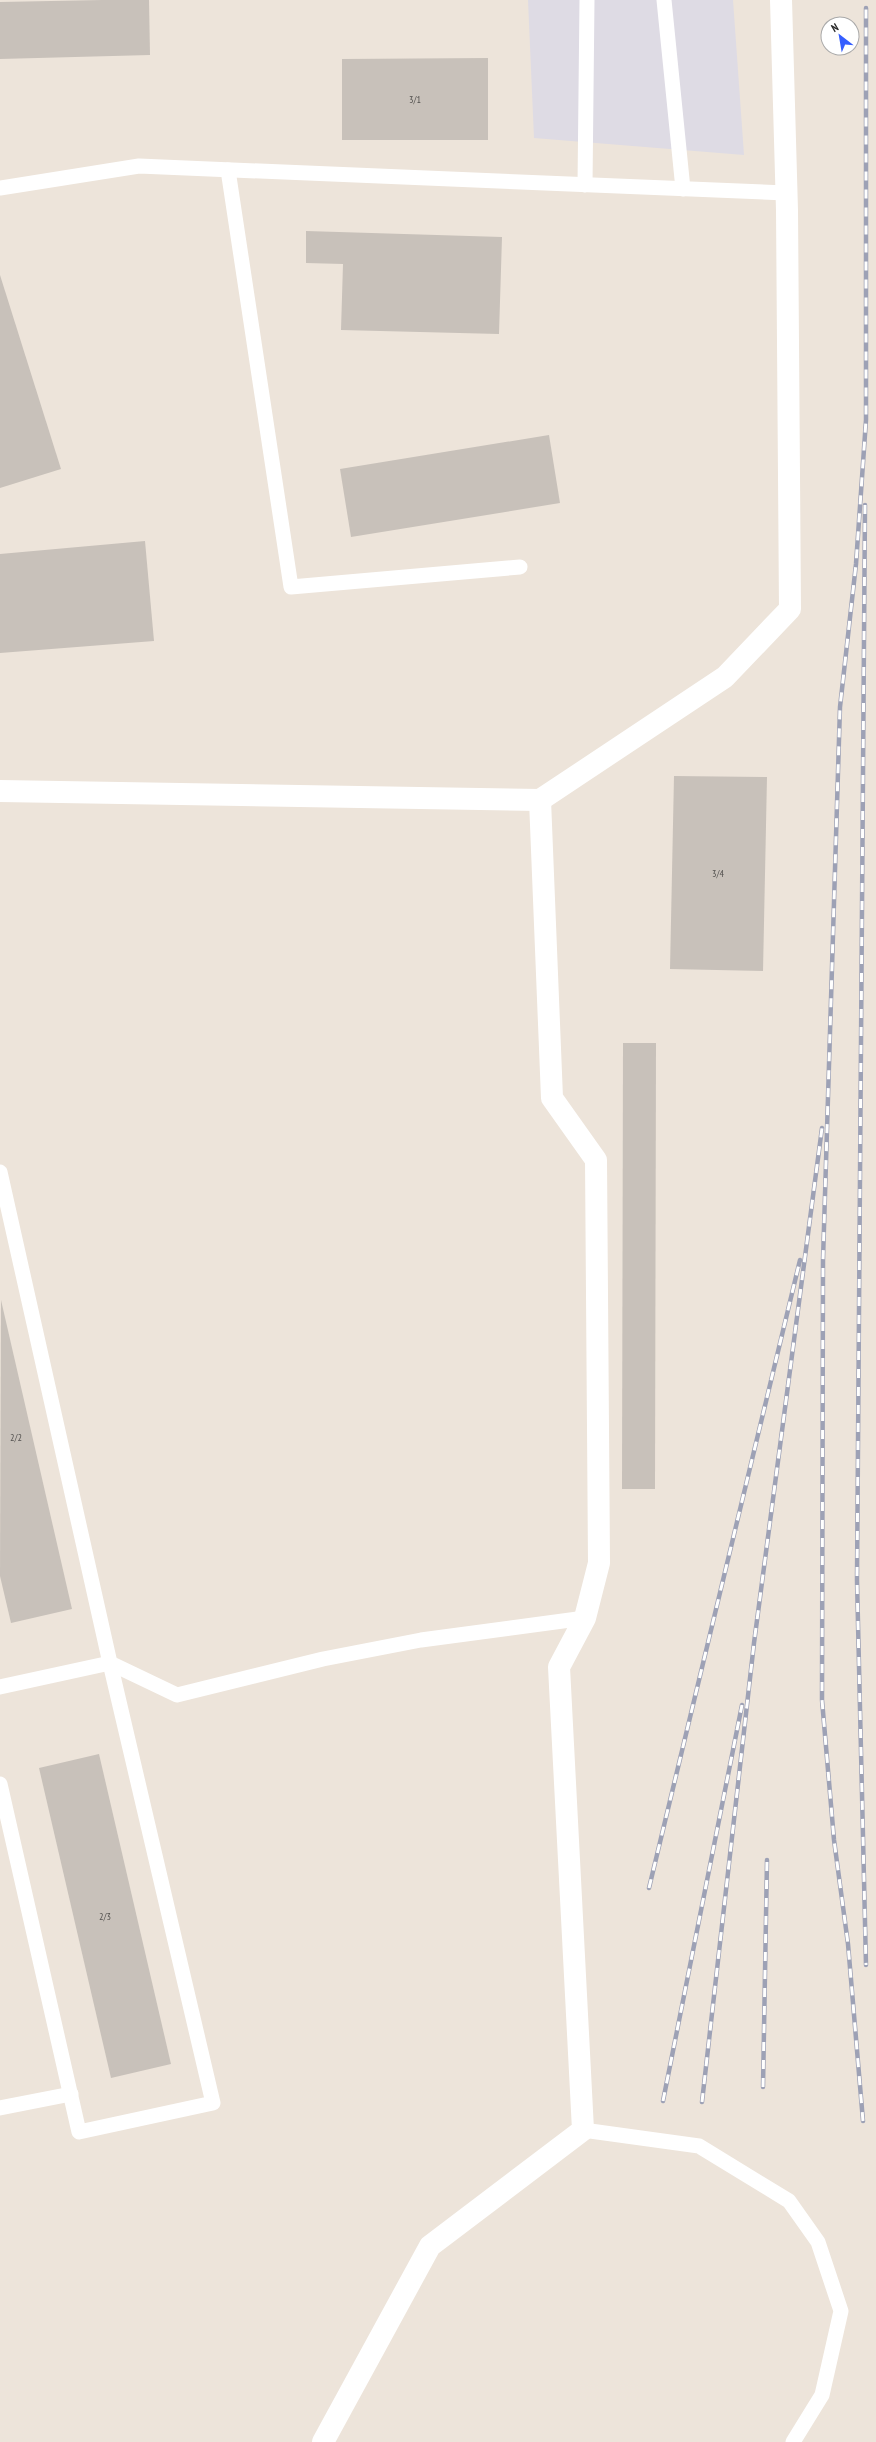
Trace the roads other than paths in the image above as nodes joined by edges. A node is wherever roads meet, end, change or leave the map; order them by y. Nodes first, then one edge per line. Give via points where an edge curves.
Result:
1 (587, 0) edge
2 (664, 0) edge
3 (781, 0) edge
4 (228, 170) junction
5 (585, 185) junction
6 (0, 188) edge
7 (683, 189) junction
8 (786, 193) junction
9 (520, 567) dead end
10 (0, 791) edge
11 (540, 800) junction
12 (0, 1172) edge
13 (5, 1220) edge
14 (585, 1618) junction
15 (110, 1663) junction
16 (0, 1687) edge
17 (0, 1784) edge
18 (71, 2094) junction
19 (0, 2108) edge
20 (583, 2130) junction
21 (323, 2442) edge
22 (793, 2442) edge

1 - 5 lane
2 - 7 lane
3 - 8 street
4 - 5 lane
4 - 6 lane via 139,166
4 - 9 lane via 291,587
5 - 7 lane
7 - 8 lane
8 - 11 street via 790,609 725,677
10 - 11 street
11 - 14 street via 552,1098 596,1160 599,1564
12 - 13 lane
13 - 15 lane
14 - 15 lane via 422,1640 323,1659 177,1695
14 - 20 street via 559,1667
15 - 16 lane
15 - 18 lane via 213,2103 79,2132
17 - 18 lane
18 - 19 lane
20 - 21 street via 430,2246
20 - 22 lane via 699,2146 789,2201 818,2242 841,2311 822,2395

